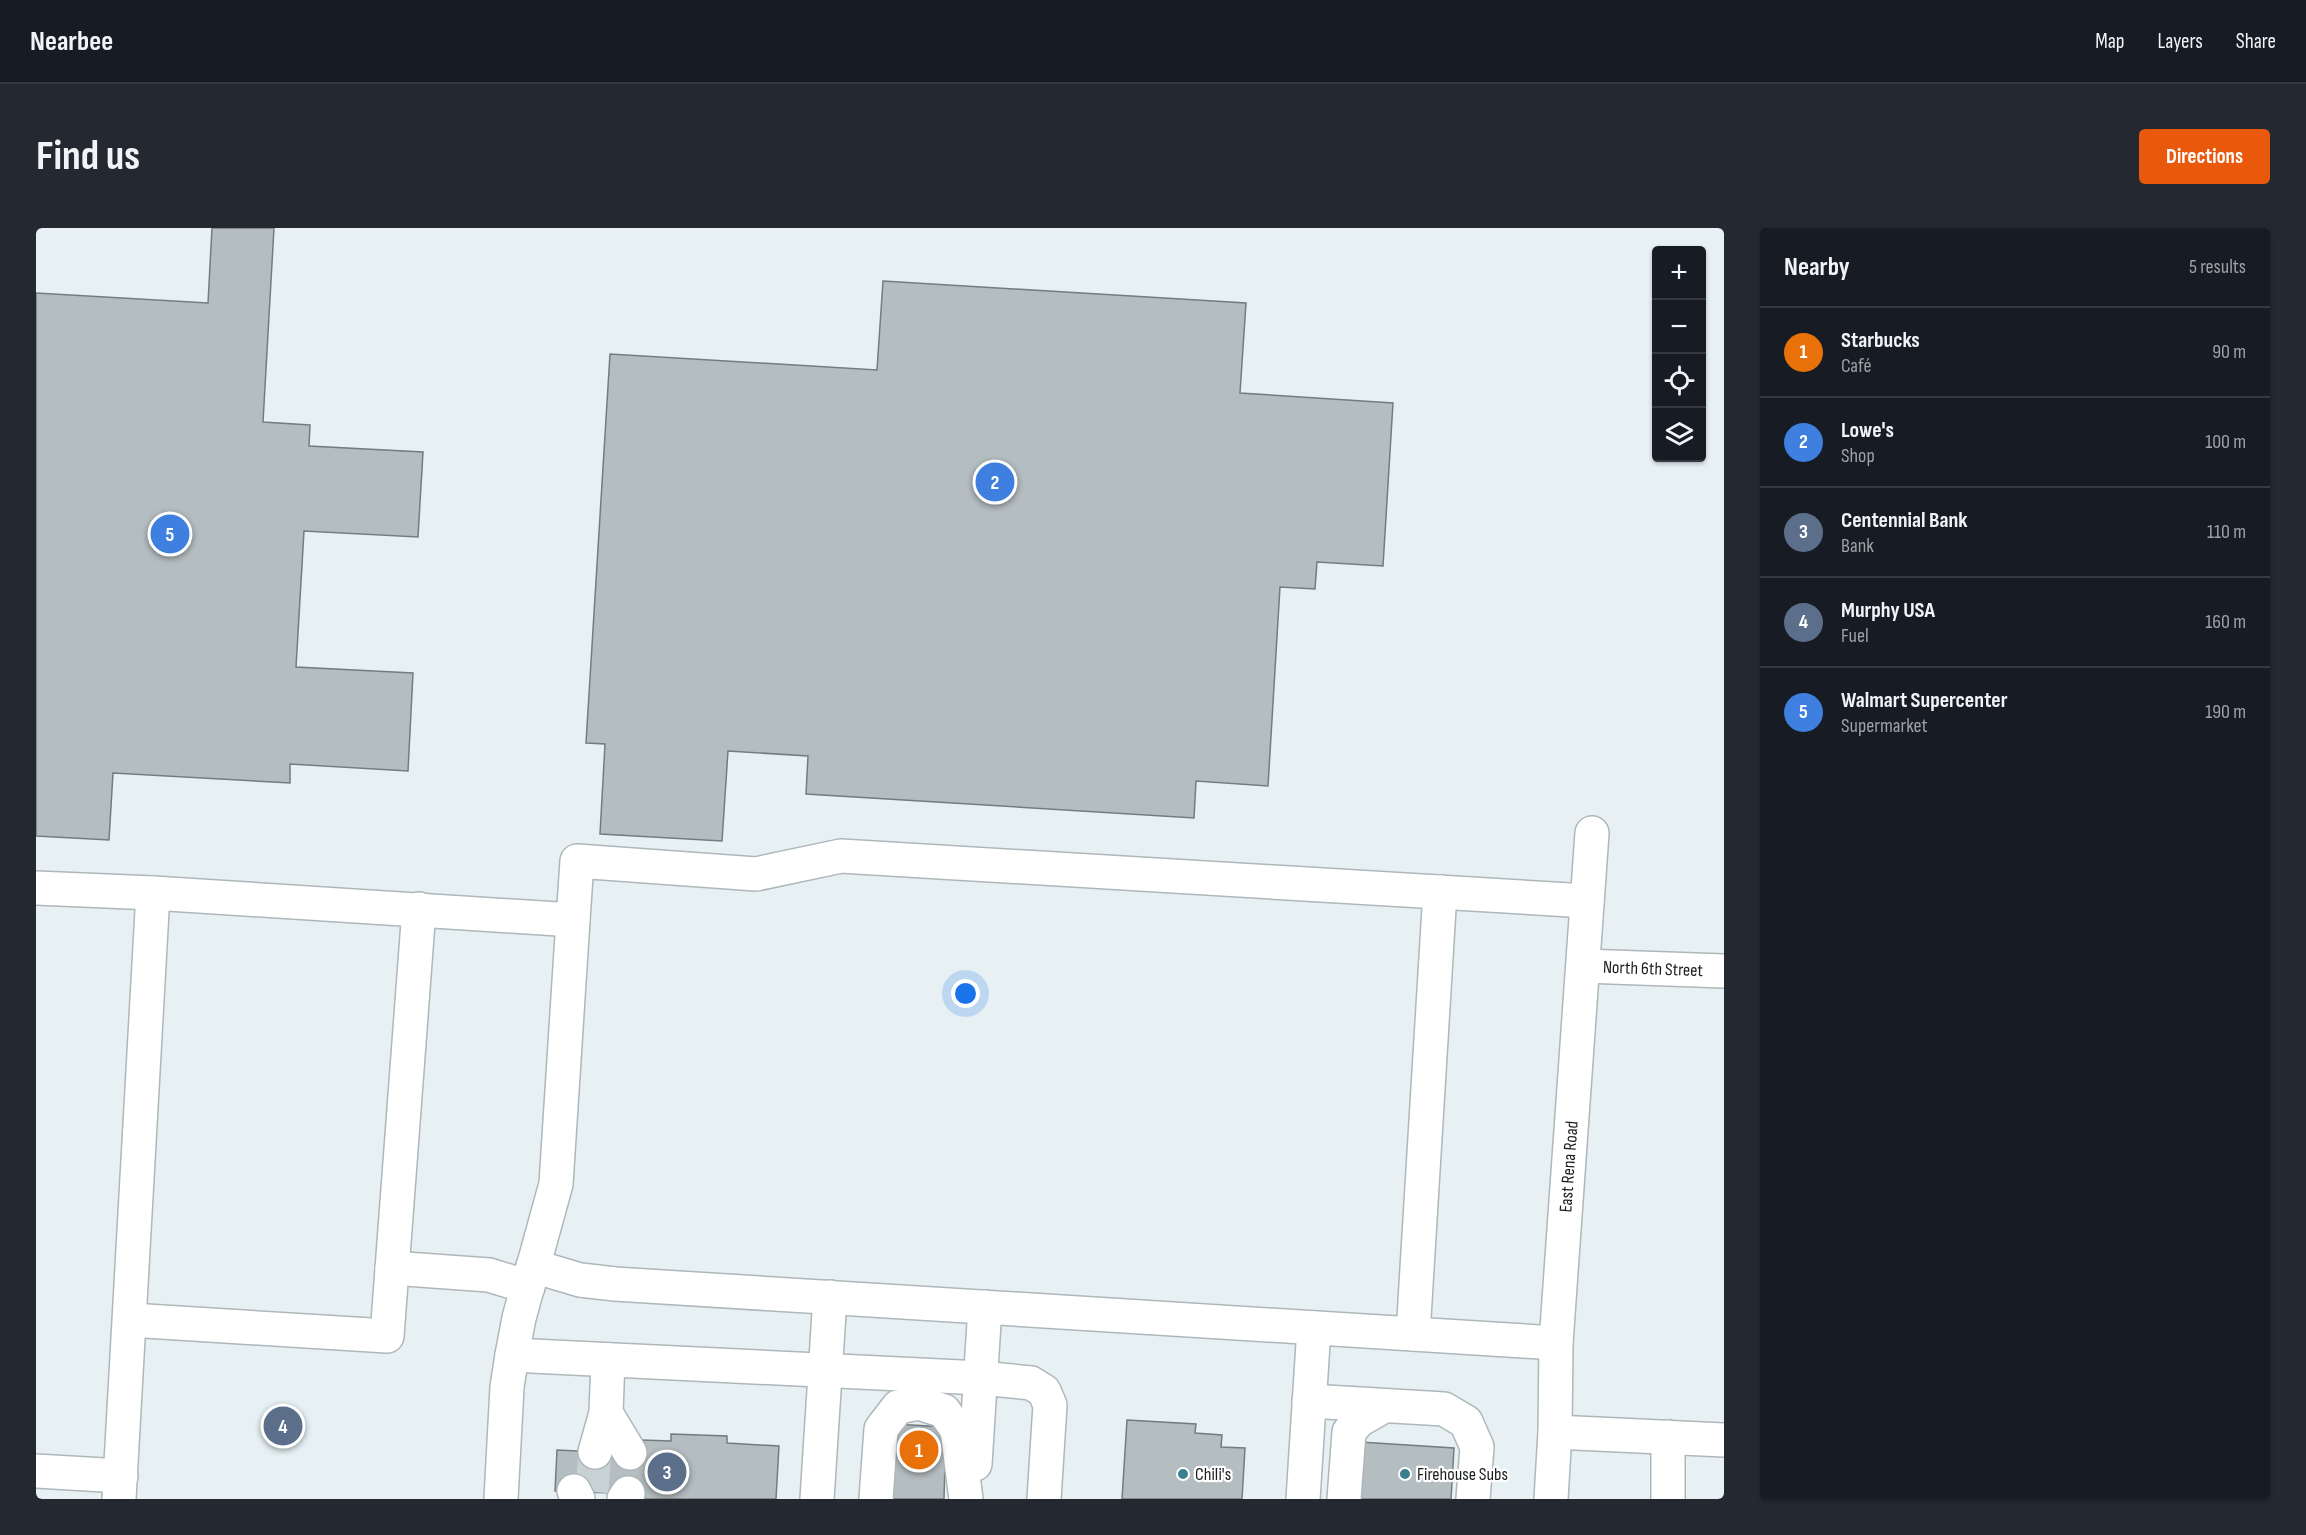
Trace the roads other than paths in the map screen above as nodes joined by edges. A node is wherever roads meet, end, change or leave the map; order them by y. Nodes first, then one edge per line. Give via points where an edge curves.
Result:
1 (1592, 833) dead end
2 (36, 888) edge
3 (1440, 892) junction
4 (153, 893) junction
5 (1587, 901) junction
6 (419, 909) junction
7 (573, 920) junction
8 (1583, 966) junction
9 (1724, 971) edge
10 (392, 1268) junction
11 (530, 1276) junction
12 (830, 1297) junction
13 (985, 1307) junction
14 (130, 1320) junction
15 (1314, 1328) junction
16 (1413, 1334) junction
17 (1556, 1343) junction
18 (512, 1355) junction
19 (608, 1360) junction
20 (826, 1371) junction
21 (981, 1378) junction
22 (1309, 1401) junction
23 (1384, 1406) junction
24 (606, 1413) junction
25 (1555, 1432) junction
26 (1668, 1437) junction
27 (1724, 1440) edge
28 (36, 1471) edge
29 (120, 1487) edge
30 (501, 1499) edge
31 (817, 1499) edge
32 (876, 1499) edge
33 (966, 1499) edge
34 (973, 1499) edge
35 (1044, 1499) edge
36 (1303, 1499) edge
37 (1344, 1499) edge
38 (1473, 1499) edge
39 (1551, 1499) edge
40 (1668, 1499) edge

1 - 5 street, East Rena Road
2 - 4 street
3 - 5 street
3 - 7 street via 841,856 756,874 577,861
3 - 16 street
4 - 6 street
4 - 14 street
5 - 8 street, East Rena Road
6 - 7 street
6 - 10 street
7 - 11 street via 556,1184
8 - 9 street, North 6th Street
8 - 17 street, East Rena Road
10 - 11 street
10 - 14 street via 387,1336
11 - 12 street
11 - 18 street
12 - 13 street
12 - 20 street
13 - 15 street
13 - 21 street
14 - 29 street
15 - 16 street
15 - 22 street
16 - 17 street
17 - 25 street, East Rena Road
18 - 19 street
18 - 30 street
19 - 20 street
19 - 24 street
20 - 21 street
20 - 31 street
21 - 34 street
21 - 35 street via 1031,1383 1044,1391 1050,1405
22 - 23 street
22 - 36 street
23 - 37 street via 1358,1421 1349,1432
23 - 38 street via 1444,1409 1466,1422 1477,1447
24 - 24 street via 604,1452
25 - 26 street
25 - 39 street, East Rena Road
26 - 27 street
26 - 40 street
28 - 29 street
32 - 33 street via 881,1429 898,1407 920,1403 944,1411 957,1430

